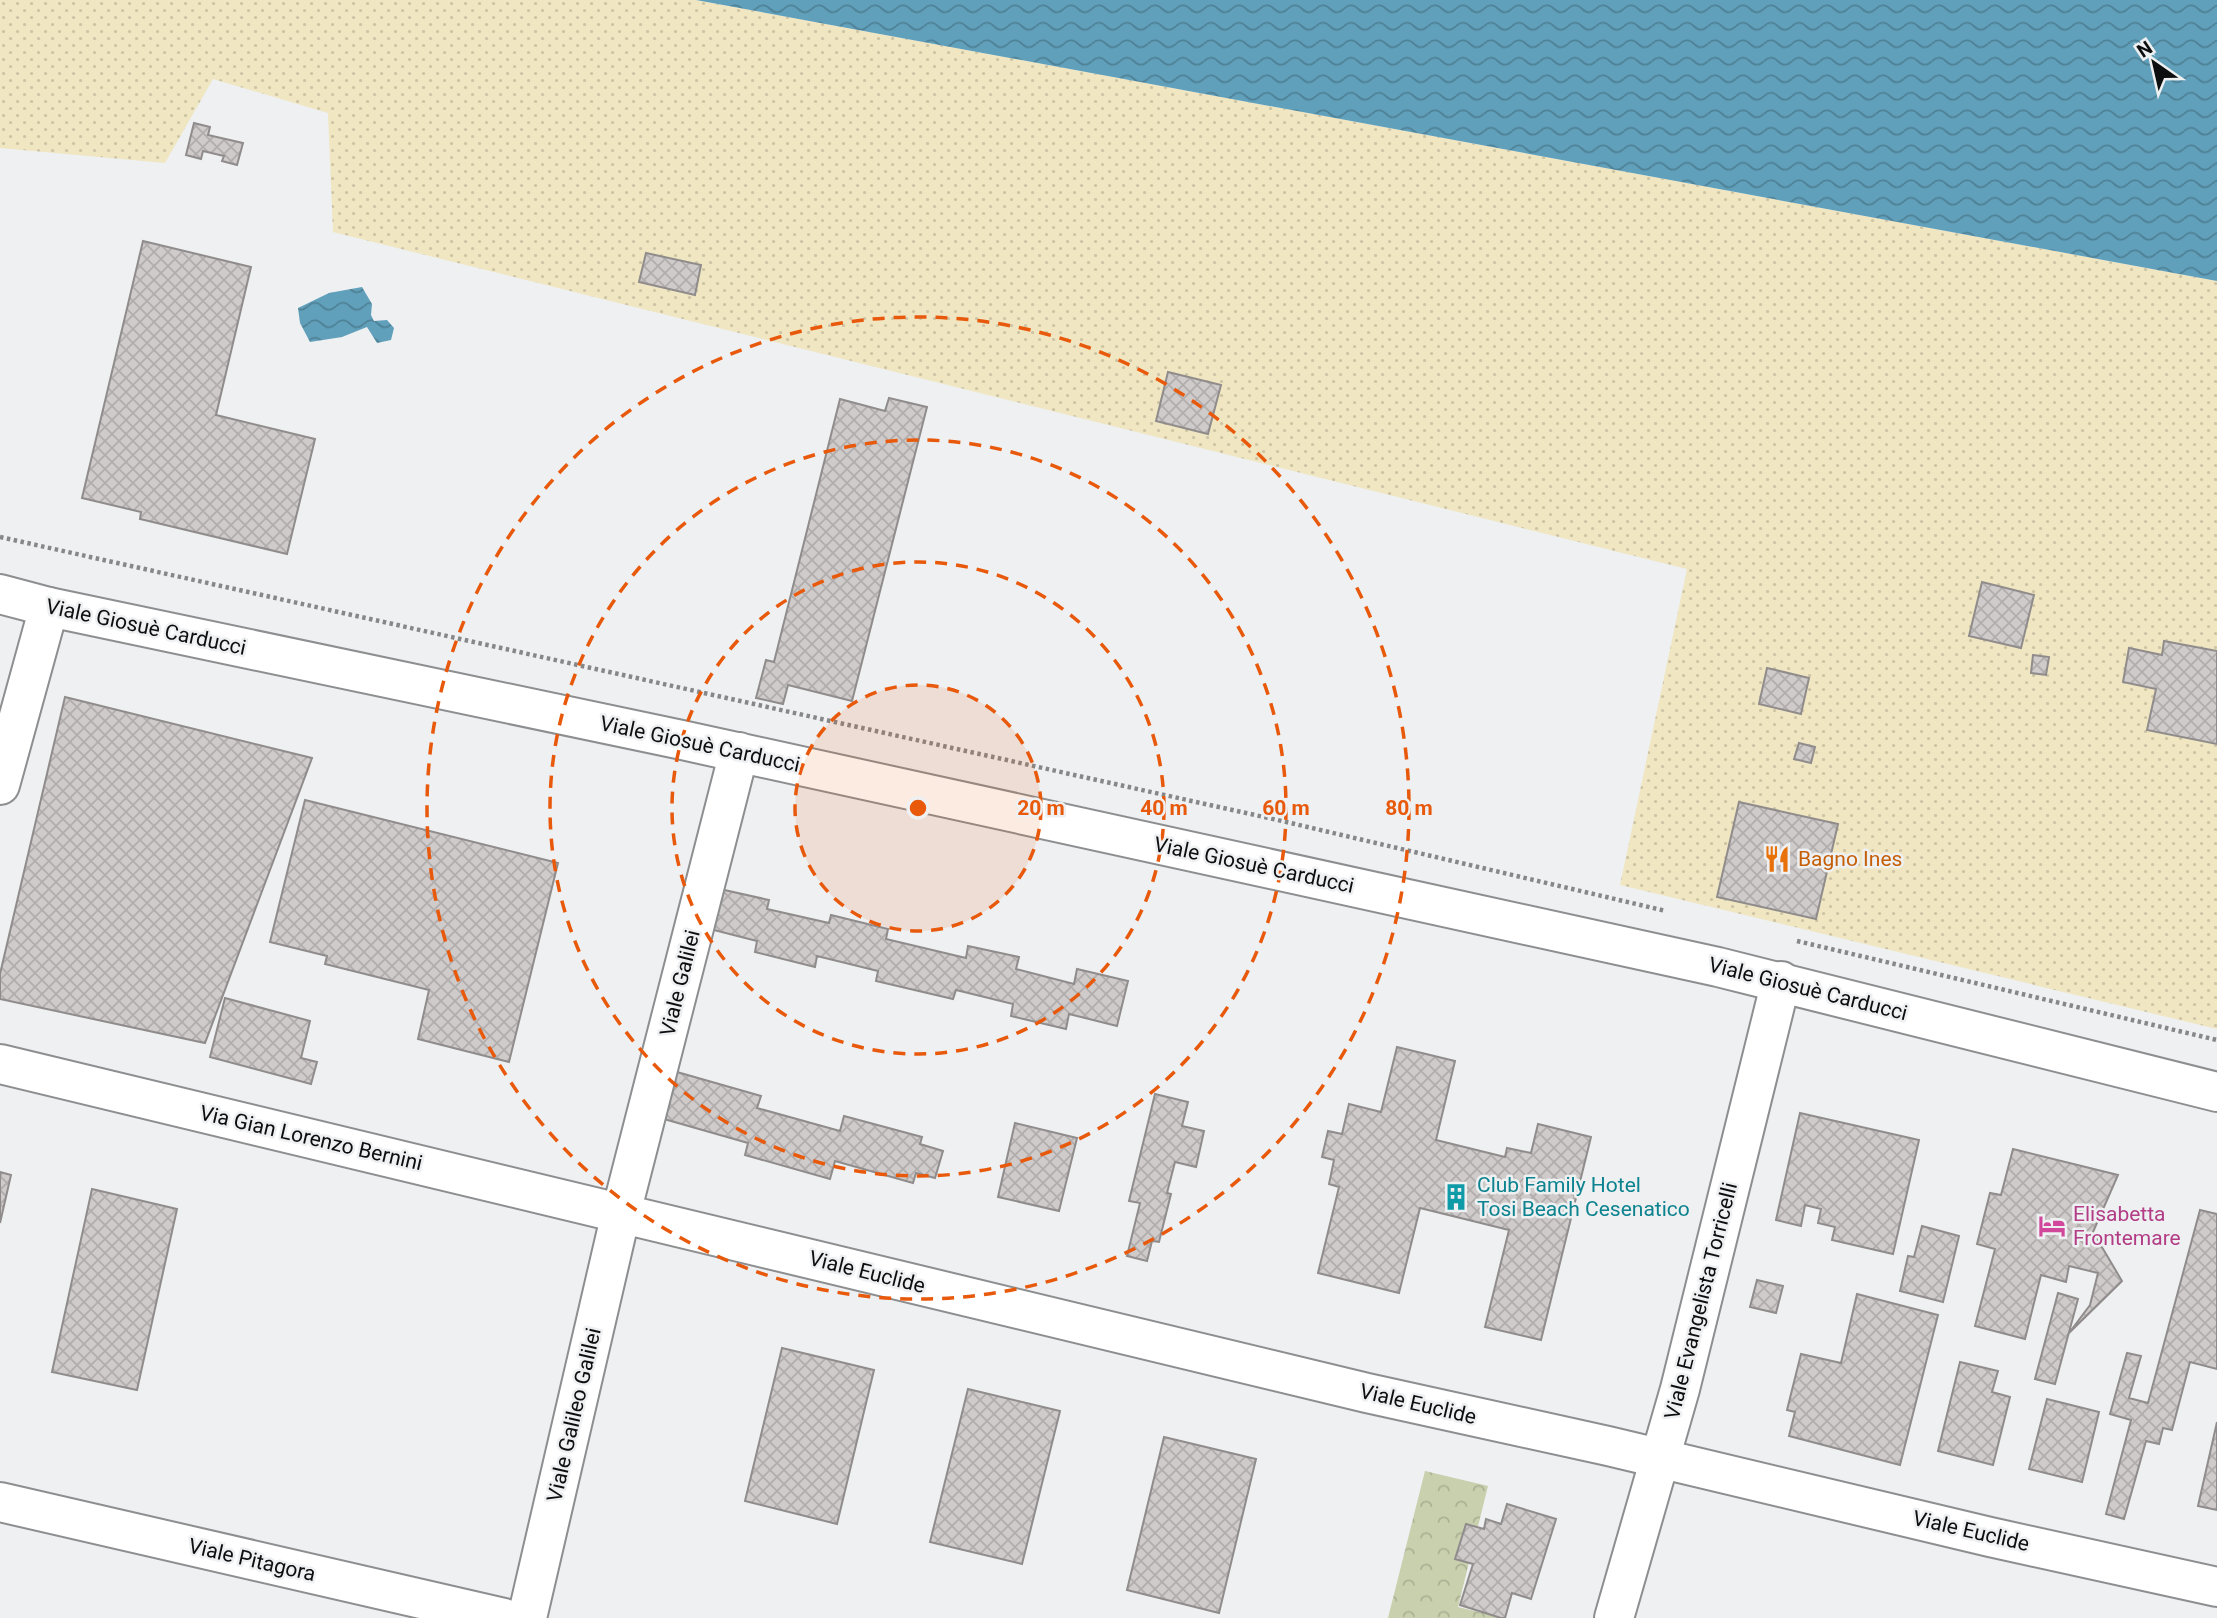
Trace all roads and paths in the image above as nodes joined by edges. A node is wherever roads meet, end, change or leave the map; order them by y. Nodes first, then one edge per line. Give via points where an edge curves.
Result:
1 (0, 537) edge
2 (0, 594) edge
3 (49, 607) junction
4 (739, 752) junction
5 (0, 785) edge
6 (1675, 913) dead end
7 (1793, 940) dead end
8 (1780, 981) junction
9 (2217, 1040) edge
10 (0, 1064) edge
11 (2217, 1092) edge
12 (621, 1213) junction
13 (1660, 1459) junction
14 (0, 1502) edge
15 (2217, 1587) edge
16 (504, 1618) edge
17 (527, 1618) edge
18 (1614, 1618) edge

1 - 6 path via 1269,818
2 - 3 street, Viale Giosuè Carducci
3 - 4 street, Viale Giosuè Carducci
3 - 5 street
4 - 8 street, Viale Giosuè Carducci
4 - 12 street, Viale Galilei
7 - 9 path
8 - 11 street, Viale Giosuè Carducci
8 - 13 street, Viale Evangelista Torricelli
10 - 12 street, Via Gian Lorenzo Bernini
12 - 13 street, Viale Euclide
12 - 17 street, Viale Galileo Galilei
13 - 15 street, Viale Euclide
13 - 18 street, Viale Evangelista Torricelli
14 - 16 street, Viale Pitagora

